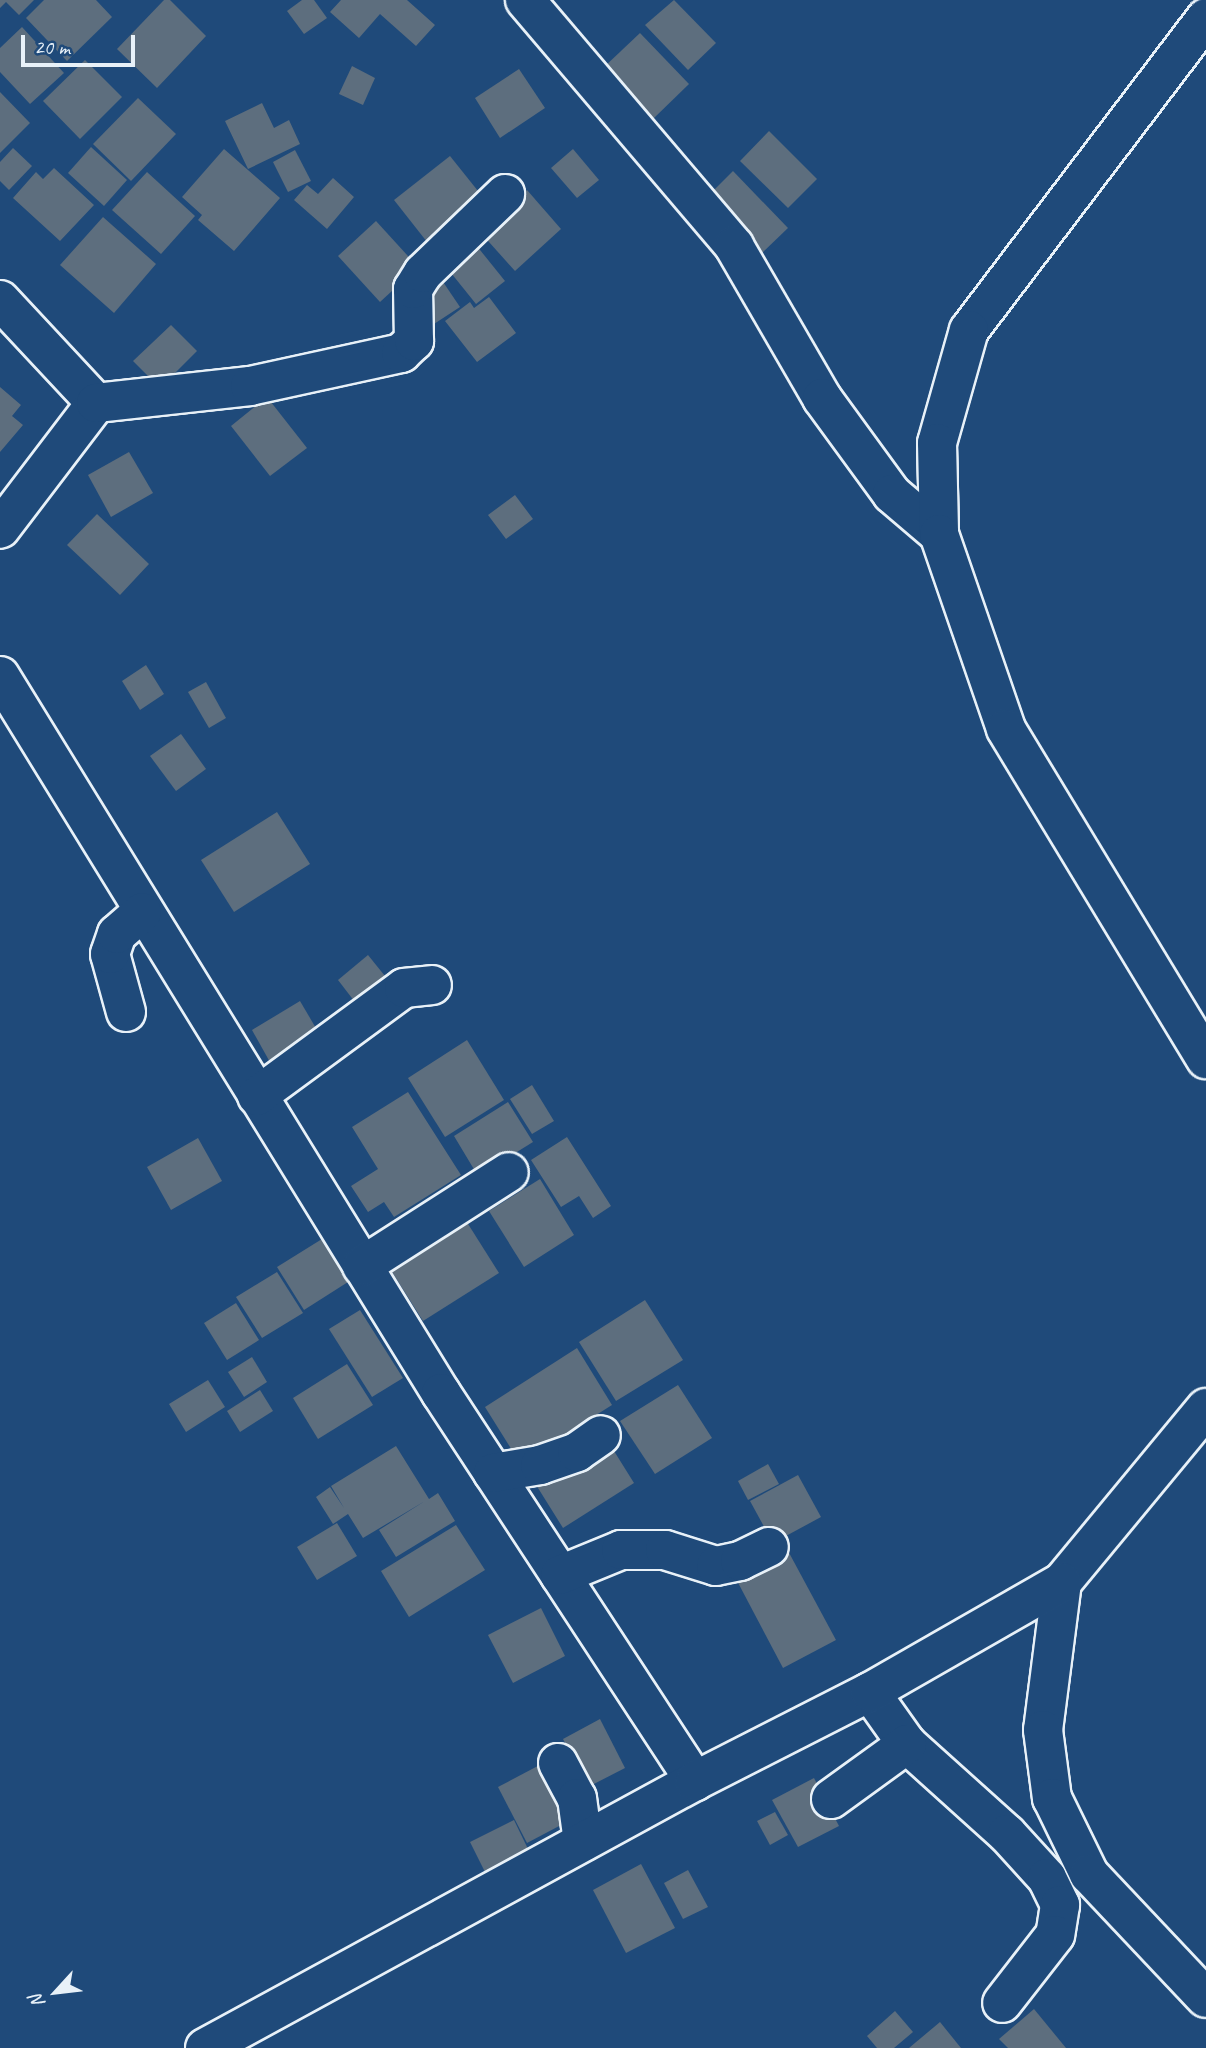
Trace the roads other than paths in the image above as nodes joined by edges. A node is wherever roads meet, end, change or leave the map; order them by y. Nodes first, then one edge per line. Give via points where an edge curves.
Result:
1 (524, 0) edge
2 (1206, 18) edge
3 (505, 194) dead end
4 (0, 300) edge
5 (96, 403) junction
6 (0, 528) edge
7 (939, 534) junction
8 (0, 676) edge
9 (142, 912) junction
10 (432, 985) dead end
11 (126, 1012) dead end
12 (1206, 1059) edge
13 (257, 1096) junction
14 (509, 1172) dead end
15 (362, 1266) junction
16 (1206, 1408) edge
17 (601, 1435) dead end
18 (493, 1474) junction
19 (769, 1547) dead end
20 (559, 1574) junction
21 (1062, 1582) junction
22 (870, 1692) junction
23 (907, 1744) junction
24 (558, 1763) dead end
25 (695, 1781) junction
26 (831, 1799) dead end
27 (583, 1842) junction
28 (1206, 1998) edge
29 (1002, 2003) dead end
30 (205, 2048) edge

1 - 7 street via 734,246 822,398 892,494
2 - 7 street via 969,330 937,443
3 - 5 street via 423,273 413,289 414,341 401,354 250,386
4 - 5 street
5 - 6 street
7 - 12 street via 1006,729
8 - 9 street
9 - 11 street via 117,934 110,954
9 - 13 street
10 - 13 street via 404,988
13 - 15 street
14 - 15 street
15 - 18 street
16 - 21 street
17 - 18 street via 565,1457
18 - 20 street
19 - 20 street via 716,1566 665,1550 621,1550
20 - 25 street
21 - 22 street
21 - 28 street via 1043,1730 1052,1798 1089,1874
22 - 23 street
22 - 25 street
23 - 26 street
23 - 29 street via 1007,1834 1047,1878 1060,1905 1055,1935
24 - 27 street via 577,1798
25 - 27 street
27 - 30 street

